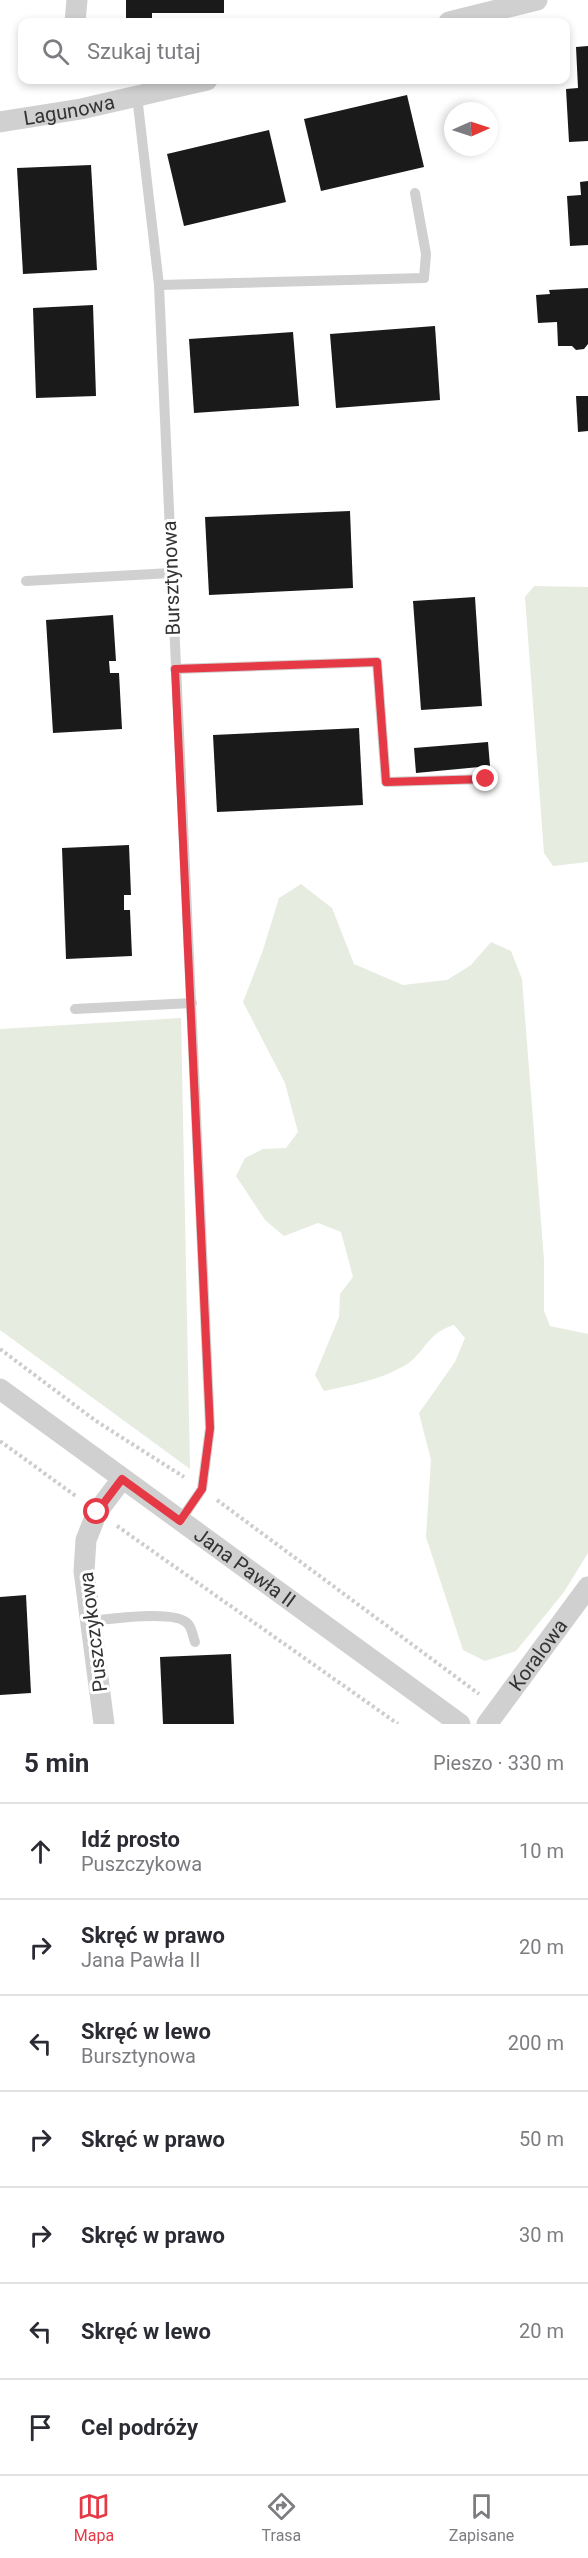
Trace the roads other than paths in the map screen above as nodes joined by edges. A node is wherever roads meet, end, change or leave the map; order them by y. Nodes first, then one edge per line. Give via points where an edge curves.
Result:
1 (77, 0) edge
2 (537, 0) edge
3 (486, 7) edge
4 (75, 18) edge
5 (459, 18) edge
6 (190, 84) edge
7 (137, 96) junction
8 (0, 122) edge
9 (415, 193) dead end
10 (159, 285) junction
11 (171, 573) junction
12 (26, 581) dead end
13 (175, 669) junction
14 (486, 779) dead end
15 (192, 1003) junction
16 (75, 1009) dead end
17 (0, 1389) edge
18 (122, 1479) junction
19 (180, 1521) junction
20 (588, 1587) edge
21 (91, 1621) junction
22 (195, 1642) dead end
23 (493, 1716) edge
24 (105, 1724) edge
25 (460, 1724) edge

1 - 4 street
2 - 3 street
3 - 5 street
6 - 7 street, Lagunowa
7 - 8 street, Lagunowa via 81,110
7 - 10 lane, Bursztynowa
9 - 10 lane via 426,254 424,278
10 - 11 lane, Bursztynowa
11 - 12 lane
11 - 13 lane, Bursztynowa
13 - 14 lane via 377,662 386,782
13 - 15 lane, Bursztynowa
15 - 16 lane
15 - 19 lane, Bursztynowa via 210,1428 202,1489
17 - 18 street, Jana Pawła II
18 - 19 street, Jana Pawła II
18 - 21 street, Puszczykowa via 97,1512 87,1540 84,1572
19 - 25 street, Jana Pawła II
20 - 23 street, Koralowa
21 - 22 lane via 179,1618 188,1624
21 - 24 street, Puszczykowa

